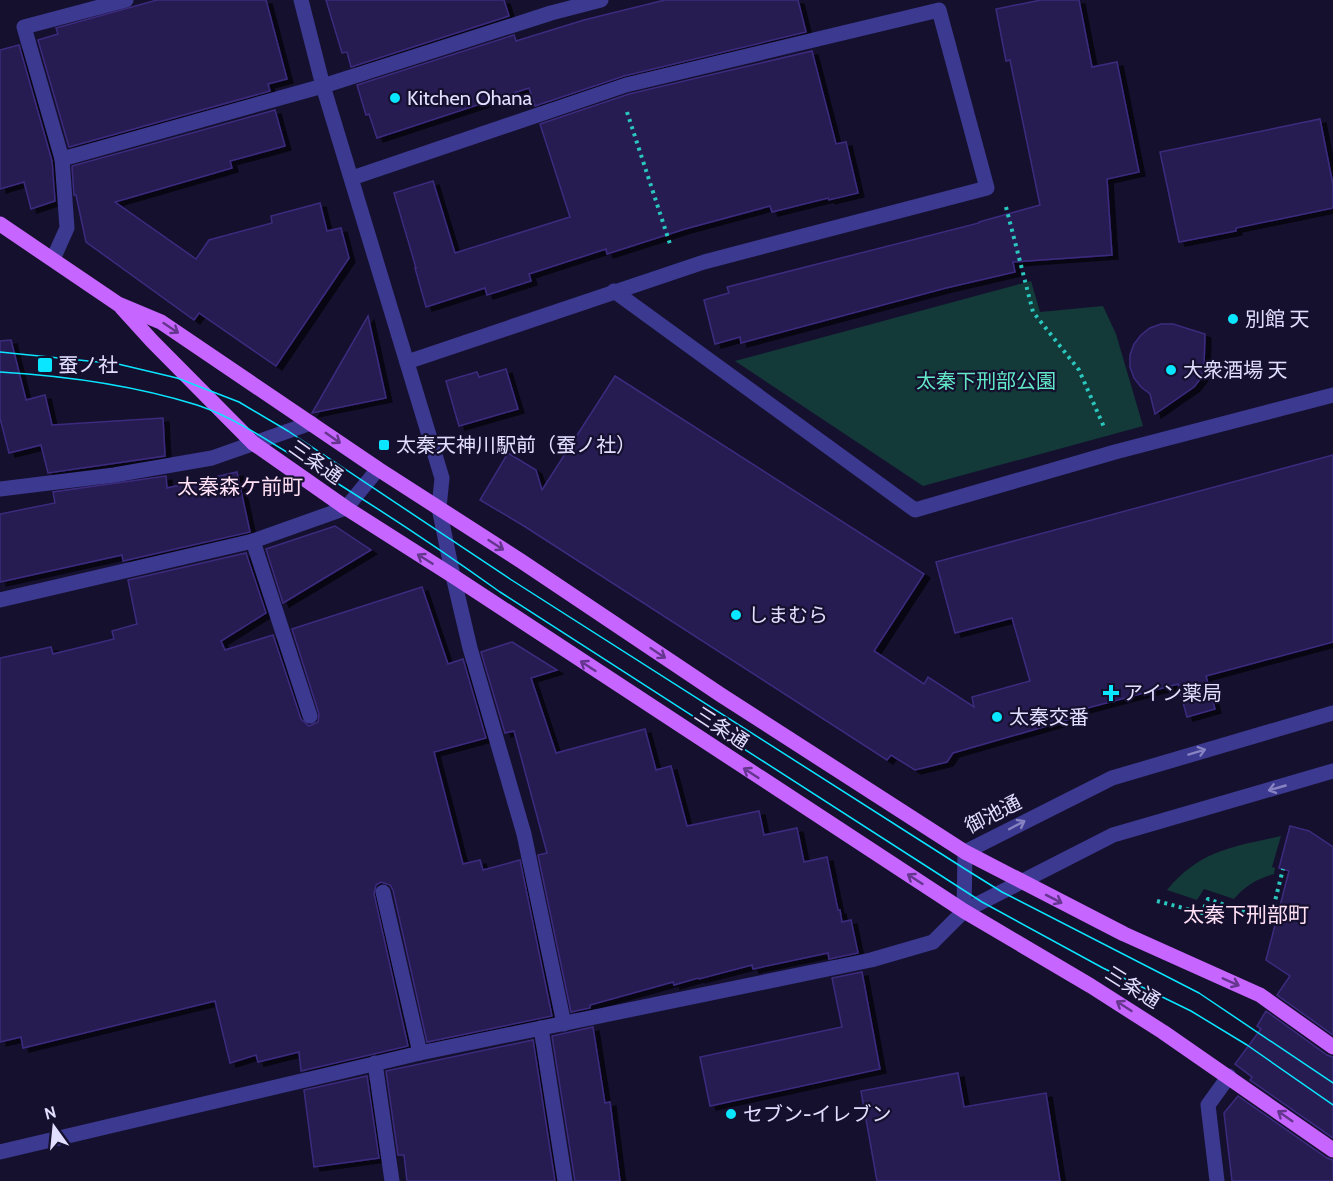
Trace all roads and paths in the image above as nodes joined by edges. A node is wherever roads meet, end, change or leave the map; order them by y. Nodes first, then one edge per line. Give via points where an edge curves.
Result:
1 (126, 0) edge
2 (301, 0) edge
3 (601, 0) edge
4 (323, 86) junction
5 (619, 88) junction
6 (62, 159) junction
7 (352, 178) junction
8 (987, 188) junction
9 (0, 224) edge
10 (52, 259) junction
11 (679, 271) junction
12 (614, 291) junction
13 (118, 304) junction
14 (407, 362) junction
15 (1333, 395) edge
16 (311, 423) junction
17 (253, 443) junction
18 (1115, 452) junction
19 (378, 469) junction
20 (0, 489) edge
21 (346, 508) junction
22 (440, 508) junction
23 (252, 541) junction
24 (453, 576) junction
25 (0, 600) edge
26 (1333, 712) edge
27 (310, 716) dead end
28 (1333, 771) edge
29 (965, 852) junction
30 (1283, 869) dead end
31 (1021, 882) junction
32 (383, 892) dead end
33 (1157, 901) dead end
34 (964, 911) junction
35 (564, 1024) junction
36 (540, 1028) junction
37 (1333, 1047) edge
38 (420, 1053) junction
39 (375, 1063) junction
40 (1228, 1076) junction
41 (1333, 1150) edge
42 (0, 1152) edge
43 (392, 1181) edge
44 (565, 1181) edge
45 (1217, 1181) edge

1 - 6 street via 24,27
2 - 4 street
3 - 4 street
4 - 6 street
4 - 7 street
5 - 7 street
5 - 8 street via 939,10
5 - 11 path
6 - 10 street via 67,228
7 - 14 street
8 - 11 street
8 - 18 path via 1003,197 1032,312 1079,370
9 - 10 main road, 三条通
10 - 13 main road, 三条通
11 - 12 street
12 - 14 street
12 - 18 street via 915,510
13 -> 16 main road, 三条通 via 161,322
13 - 17 main road, 三条通
14 - 22 street via 442,478
15 - 18 street
16 - 17 street
16 -> 19 main road, 三条通
17 - 20 street via 212,458
17 - 21 main road, 三条通
19 - 21 street
19 - 22 main road, 三条通
21 - 23 street
24 -> 21 main road, 三条通
22 - 24 street
22 -> 29 main road, 三条通
23 - 25 street
23 - 27 street
34 -> 24 main road, 三条通
24 - 35 street via 524,834
29 -> 26 street, 御池通 via 1112,778
28 -> 31 street via 1113,836
29 - 31 main road, 三条通
29 - 34 street, 御池通
30 - 33 path via 1270,921 1208,899 1202,913
31 - 34 street
31 -> 37 main road, 三条通 via 1260,995
32 - 38 street
34 - 35 street via 933,942 871,960
40 -> 34 main road, 三条通 via 1100,991
35 - 36 street
36 - 38 street
36 - 44 street
38 - 39 street
39 - 42 street
39 - 43 street
41 -> 40 main road, 三条通
40 - 45 street via 1208,1105

